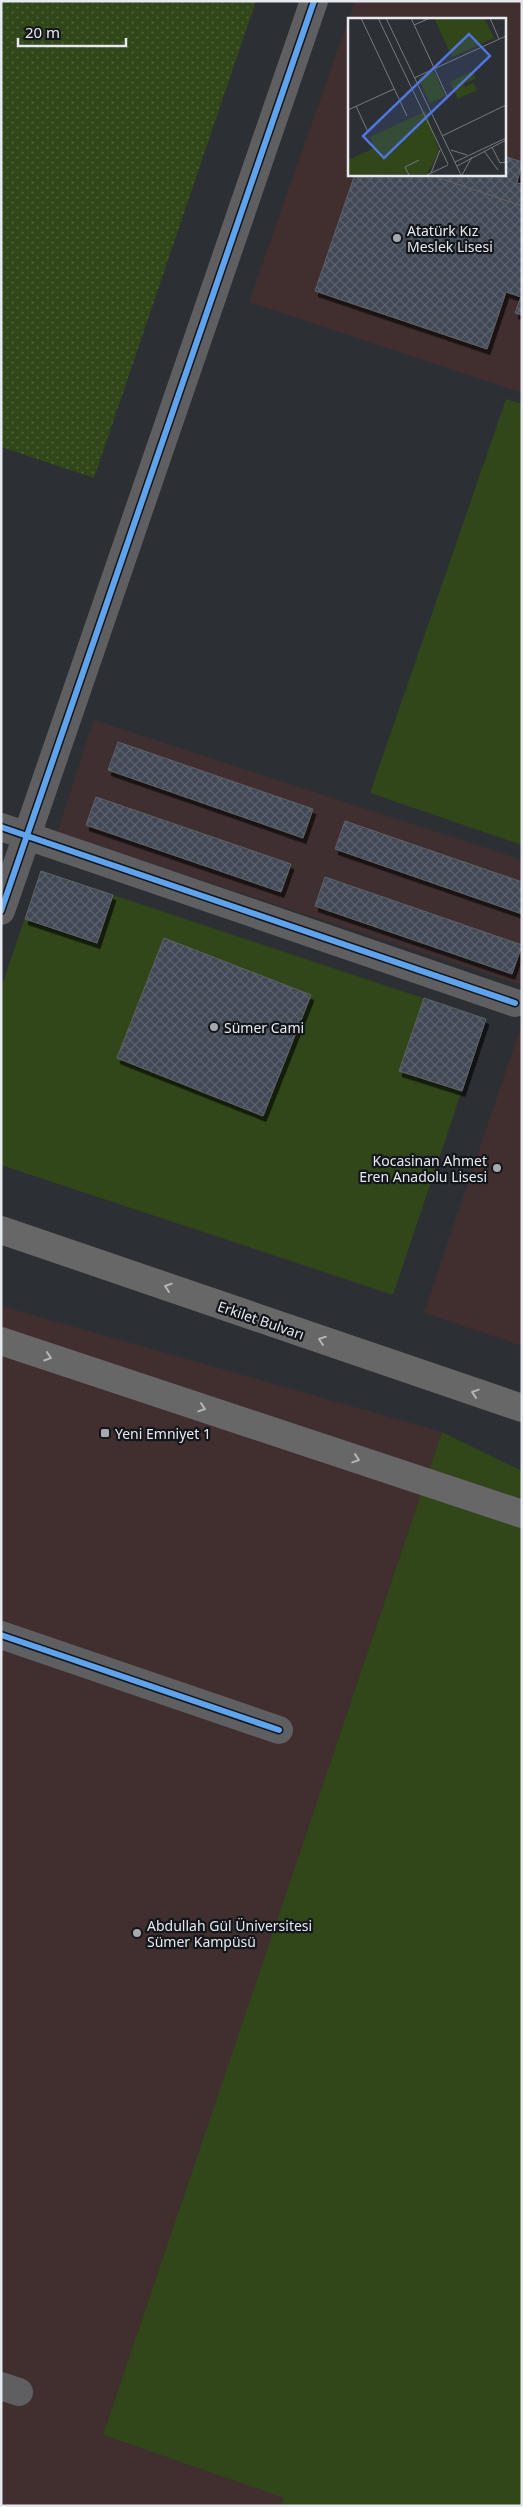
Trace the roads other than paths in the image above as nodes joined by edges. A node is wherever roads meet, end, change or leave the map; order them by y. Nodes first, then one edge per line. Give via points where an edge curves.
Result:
1 (314, 1) edge
2 (1, 827) edge
3 (27, 836) junction
4 (1, 911) edge
5 (515, 1003) dead end
6 (1, 1230) edge
7 (1, 1342) edge
8 (522, 1408) edge
9 (522, 1514) edge
10 (1, 1635) edge
11 (279, 1730) dead end

1 - 3 street
2 - 3 street
3 - 4 street
3 - 5 street
8 -> 6 main road, Erkilet Bulvarı
7 -> 9 main road
10 - 11 street

